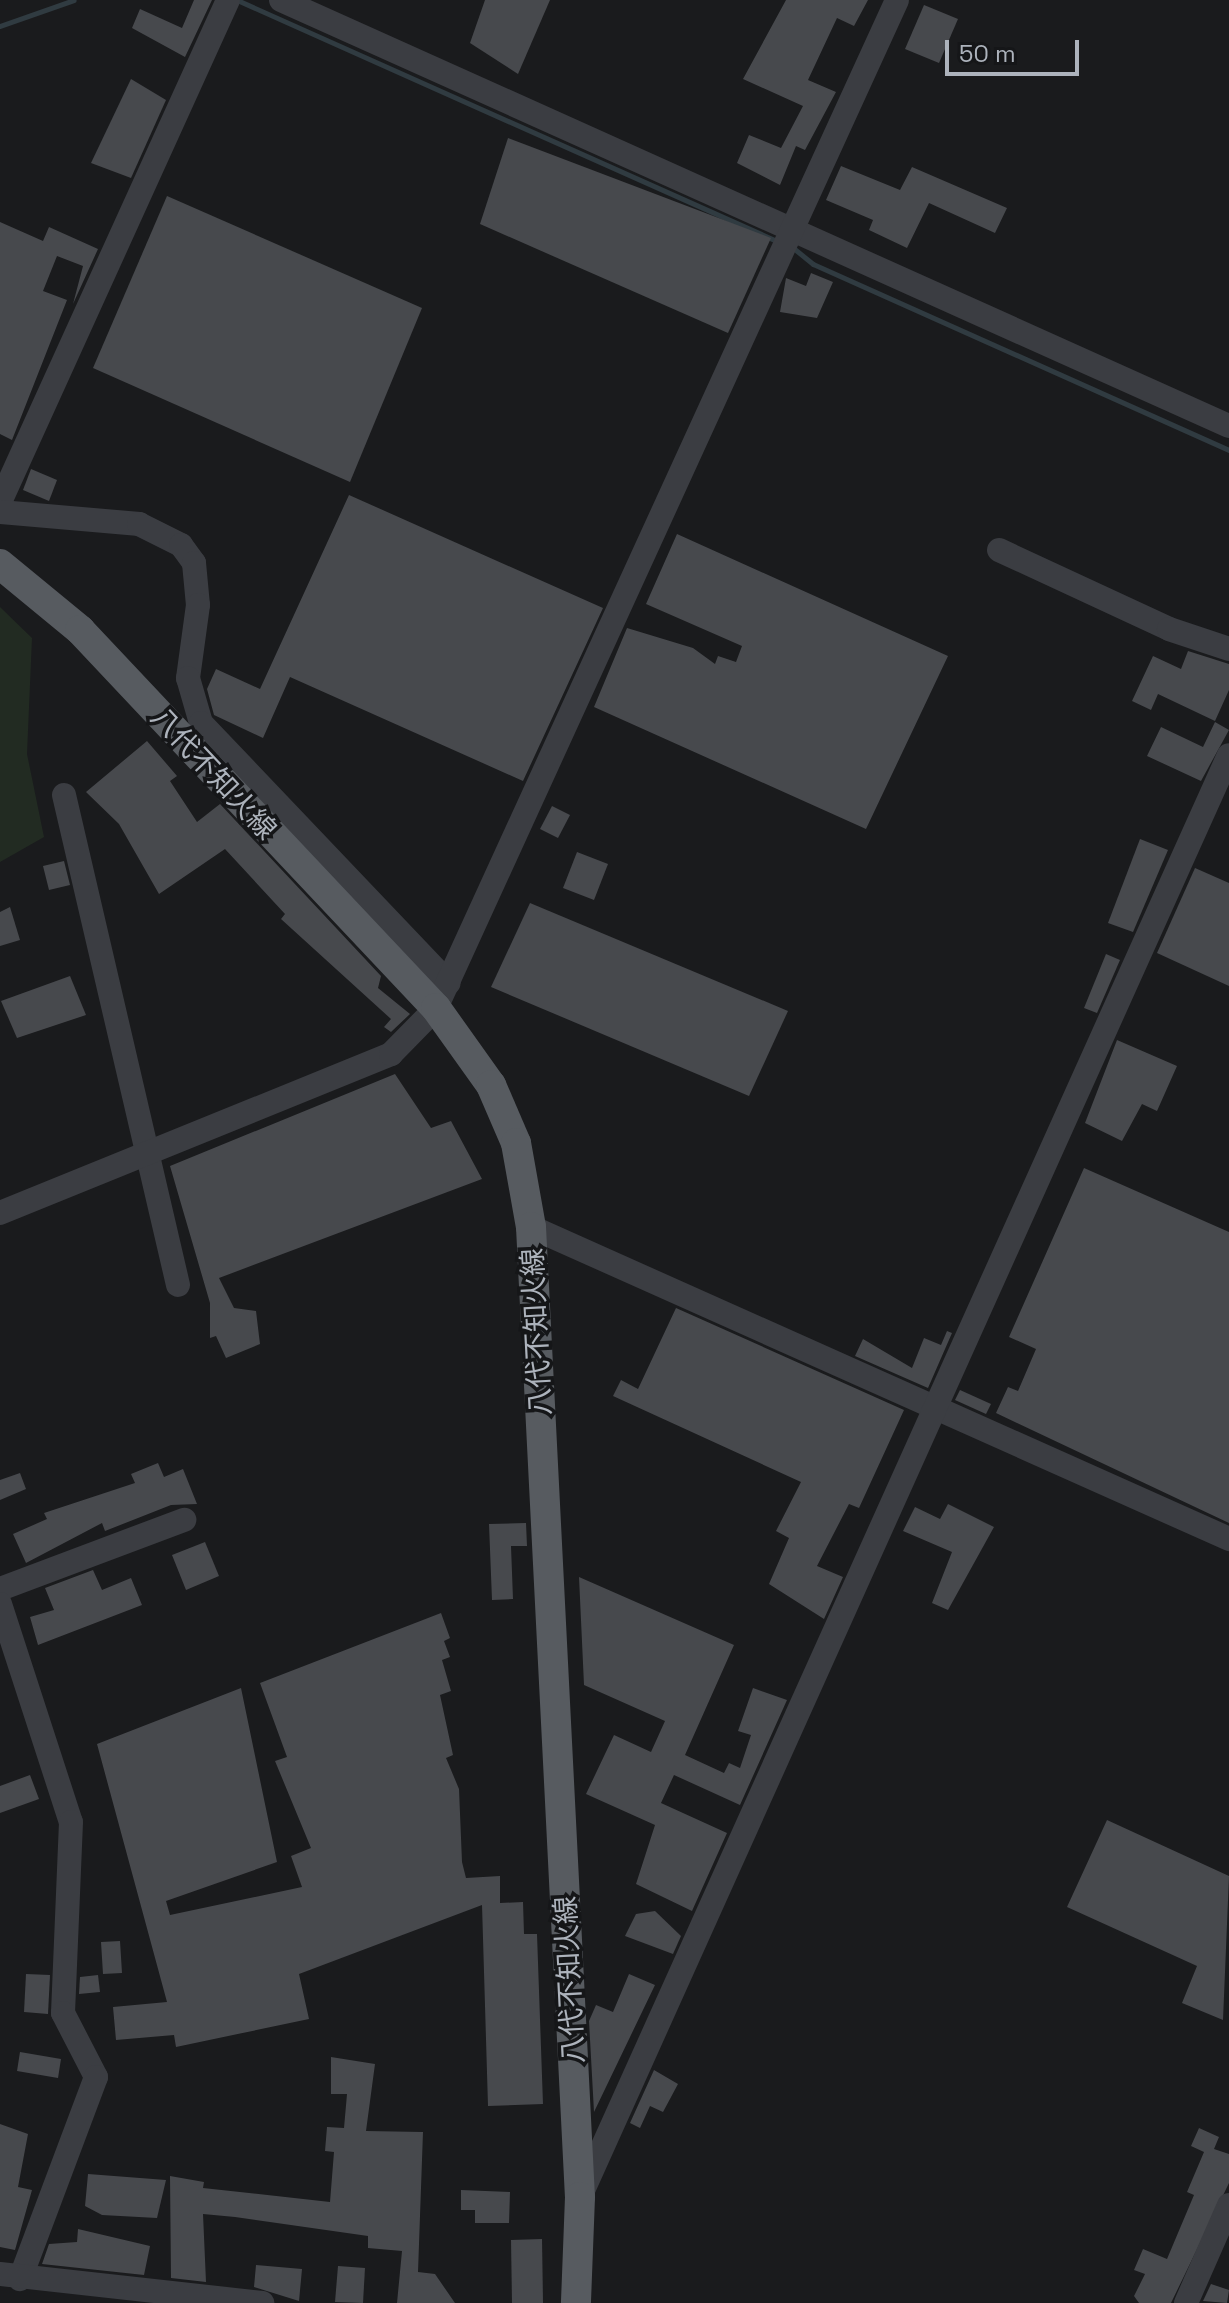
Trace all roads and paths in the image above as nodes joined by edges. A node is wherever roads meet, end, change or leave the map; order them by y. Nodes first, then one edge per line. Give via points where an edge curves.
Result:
1 (228, 0) edge
2 (281, 0) edge
3 (897, 0) edge
4 (793, 230) junction
5 (1229, 426) edge
6 (0, 502) edge
7 (0, 512) edge
8 (999, 550) dead end
9 (0, 564) edge
10 (1229, 649) edge
11 (1229, 755) edge
12 (64, 795) dead end
13 (442, 996) junction
14 (146, 1151) junction
15 (0, 1213) edge
16 (531, 1227) junction
17 (178, 1285) dead end
18 (939, 1411) junction
19 (184, 1520) dead end
20 (1229, 1539) edge
21 (0, 1589) edge
22 (0, 1604) edge
23 (580, 2197) junction
24 (1229, 2205) edge
25 (10, 2277) edge
26 (262, 2303) edge
27 (576, 2303) edge
28 (1186, 2303) edge

1 - 6 street
2 - 4 street
3 - 4 street
4 - 5 street
4 - 13 street
7 - 13 street via 139,524 181,545 194,563 198,605 188,678 201,723
8 - 10 street via 1169,629
9 - 13 main road, 八代不知火線 via 80,630
11 - 18 street via 1073,1091
12 - 14 street
13 - 14 street via 391,1054
13 - 16 main road, 八代不知火線 via 506,1114
14 - 15 street
14 - 17 street
16 - 18 street
16 - 23 main road, 八代不知火線
18 - 20 street
18 - 23 street
19 - 21 street
22 - 25 street via 71,1822 63,2013 96,2077
23 - 27 main road, 八代不知火線
24 - 28 street
25 - 26 street

